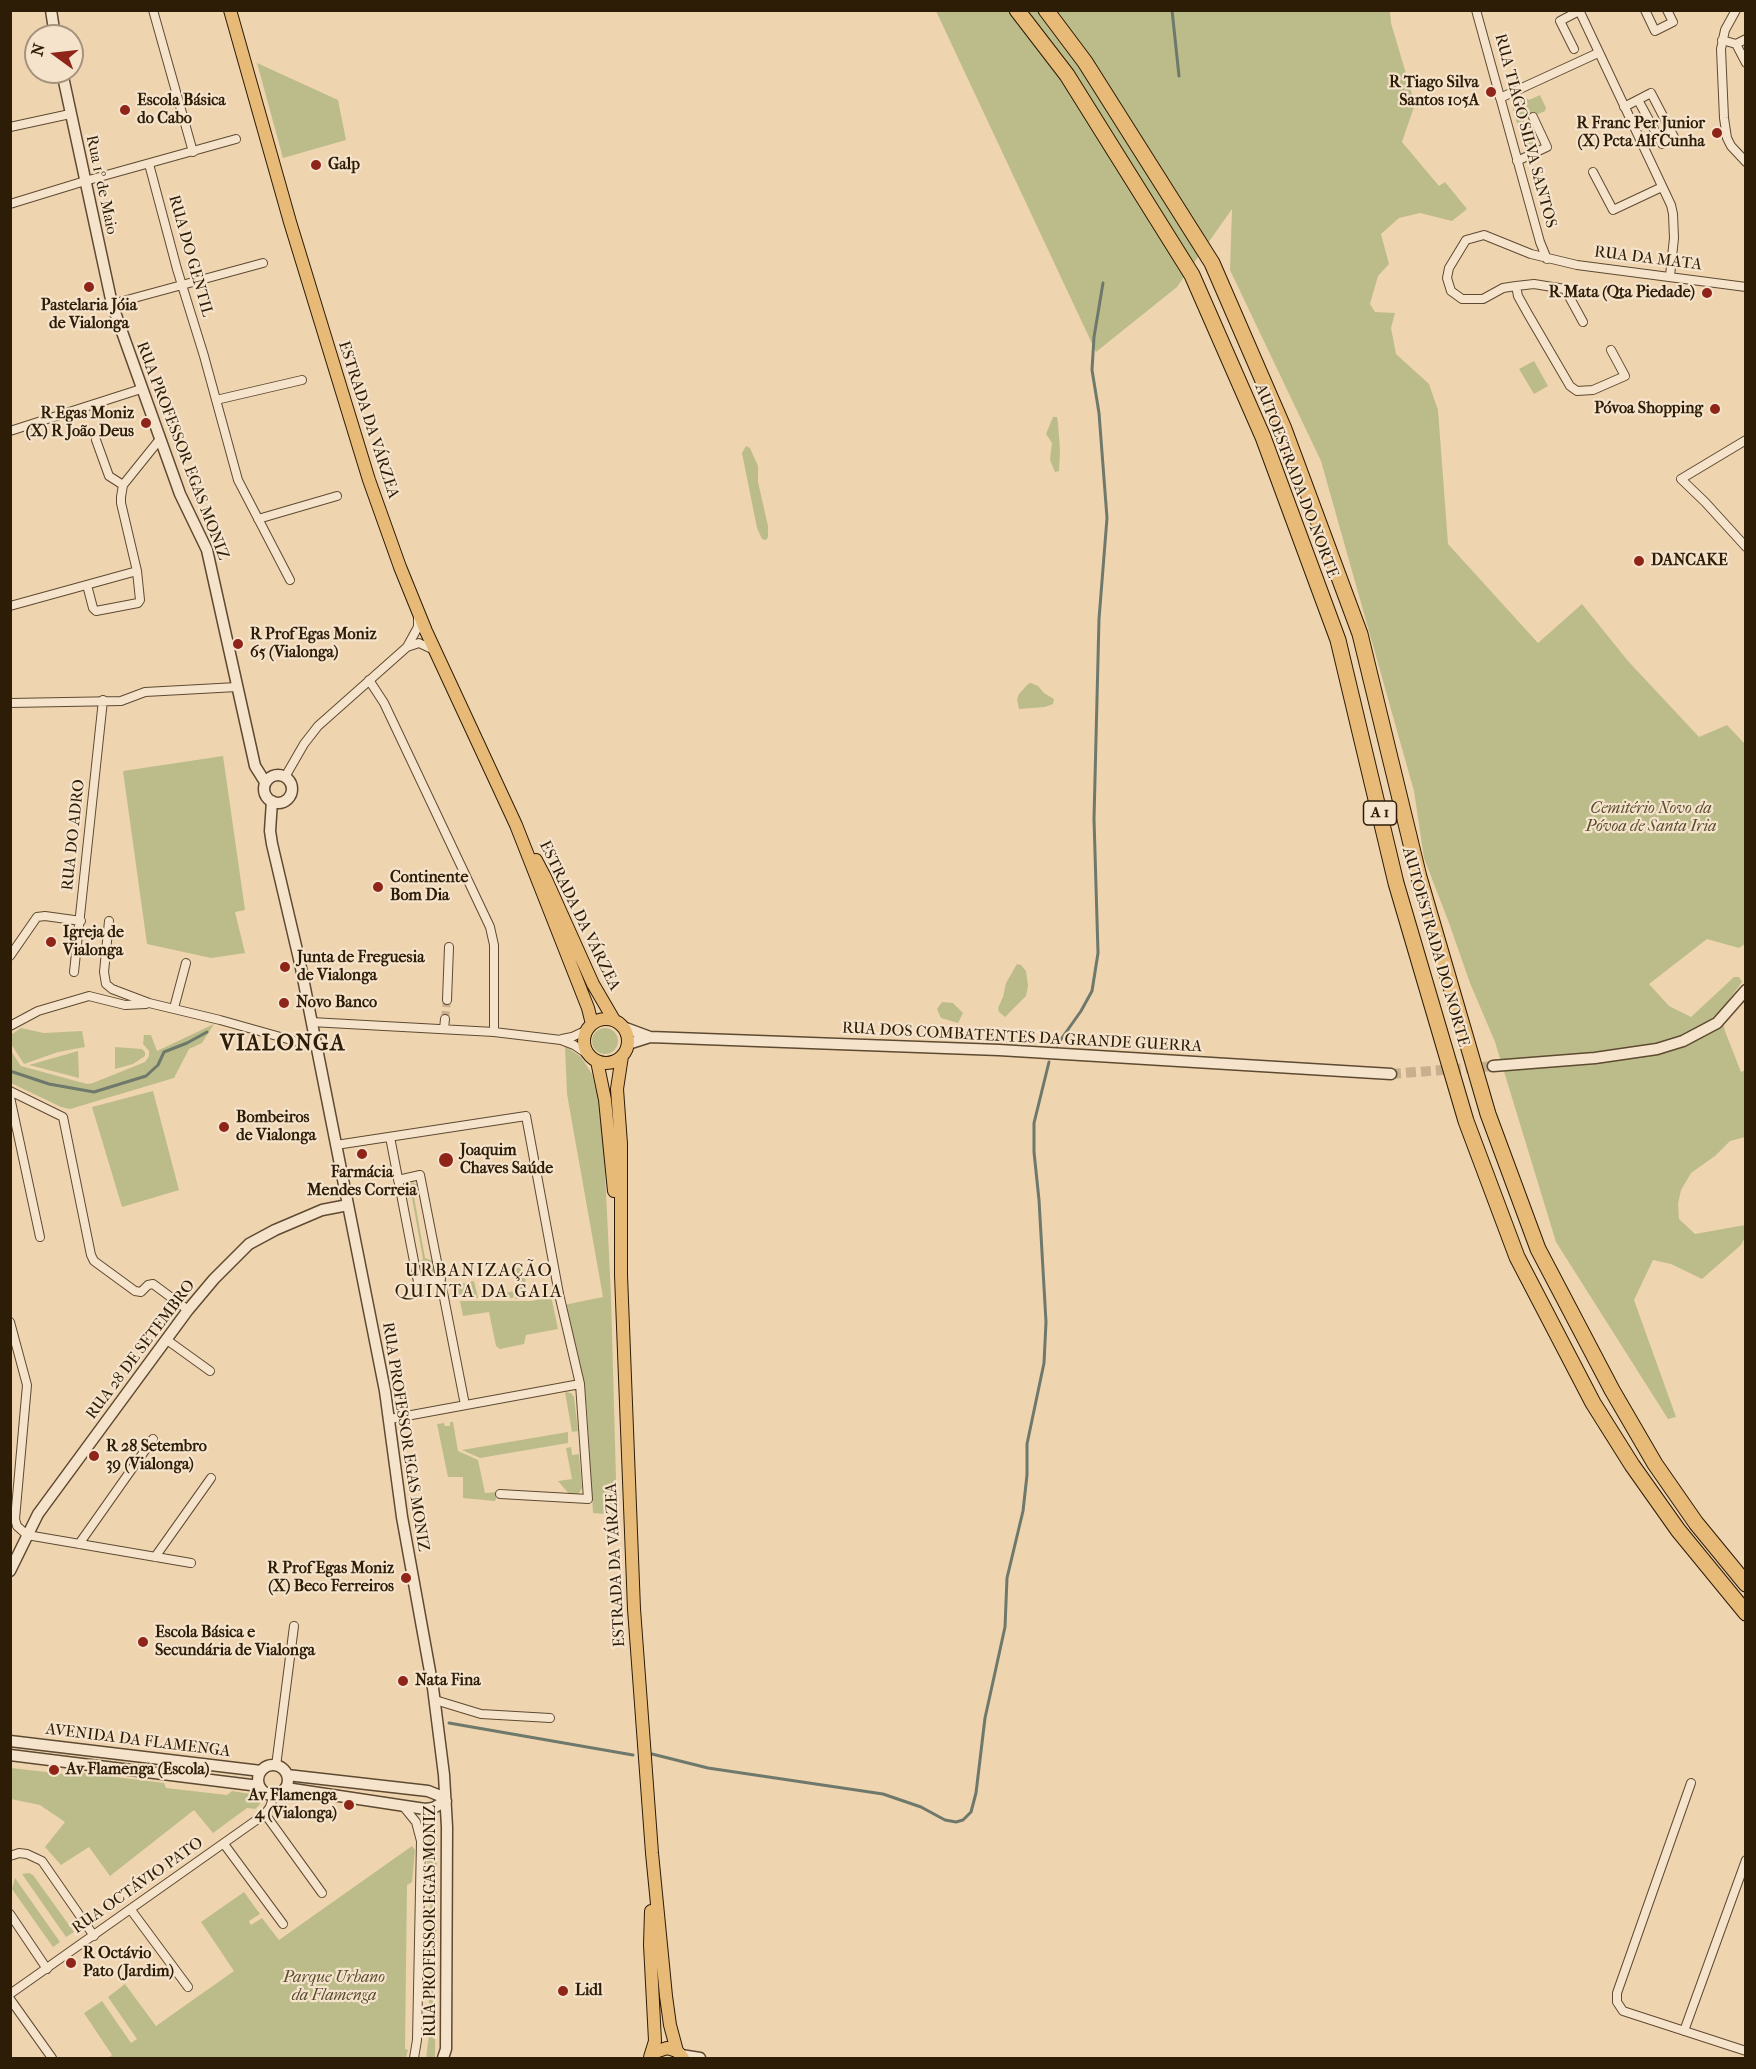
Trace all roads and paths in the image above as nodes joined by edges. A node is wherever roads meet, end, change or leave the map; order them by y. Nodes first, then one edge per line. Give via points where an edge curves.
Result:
1 (153, 10) edge
2 (230, 10) edge
3 (1017, 10) edge
4 (1046, 10) edge
5 (1476, 10) edge
6 (1645, 10) edge
7 (1667, 10) edge
8 (1736, 10) edge
9 (1581, 11) edge
10 (1746, 39) edge
11 (1722, 40) junction
12 (1736, 44) junction
13 (1574, 49) dead end
14 (1598, 53) junction
15 (1746, 63) edge
16 (64, 84) edge
17 (1500, 98) junction
18 (1638, 100) junction
19 (1624, 107) junction
20 (70, 114) junction
21 (1533, 117) dead end
22 (10, 127) edge
23 (236, 139) dead end
24 (193, 152) junction
25 (1517, 161) junction
26 (1746, 162) edge
27 (149, 164) junction
28 (1593, 172) dead end
29 (85, 181) junction
30 (1662, 187) junction
31 (10, 204) edge
32 (1547, 259) junction
33 (262, 263) dead end
34 (1670, 276) junction
35 (182, 284) junction
36 (1515, 286) junction
37 (1746, 287) edge
38 (112, 304) junction
39 (1583, 322) dead end
40 (1611, 350) dead end
41 (302, 380) dead end
42 (141, 389) junction
43 (216, 400) junction
44 (10, 431) edge
45 (160, 439) junction
46 (96, 440) dead end
47 (1746, 440) edge
48 (123, 485) junction
49 (337, 496) dead end
50 (258, 519) junction
51 (1746, 547) edge
52 (137, 571) junction
53 (291, 580) dead end
54 (87, 585) junction
55 (10, 606) edge
56 (417, 609) junction
57 (407, 647) junction
58 (435, 651) junction
59 (369, 680) junction
60 (237, 687) junction
61 (103, 700) junction
62 (10, 703) edge
63 (285, 777) junction
64 (265, 783) junction
65 (272, 801) junction
66 (516, 825) junction
67 (81, 921) junction
68 (109, 921) dead end
69 (449, 947) dead end
70 (10, 956) edge
71 (186, 963) dead end
72 (74, 972) dead end
73 (1746, 990) edge
74 (447, 1000) tunnel mouth
75 (149, 1003) junction
76 (174, 1008) junction
77 (445, 1019) tunnel mouth
78 (311, 1022) junction
79 (619, 1024) junction
80 (10, 1026) edge
81 (590, 1027) junction
82 (444, 1029) junction
83 (494, 1032) junction
84 (650, 1036) junction
85 (561, 1040) junction
86 (628, 1044) junction
87 (316, 1047) junction
88 (622, 1056) junction
89 (593, 1059) junction
90 (1493, 1066) tunnel mouth
91 (1392, 1074) tunnel mouth
92 (10, 1091) edge
93 (10, 1097) edge
94 (390, 1137) junction
95 (336, 1145) junction
96 (398, 1180) junction
97 (348, 1205) junction
98 (40, 1237) dead end
99 (621, 1275) junction
100 (441, 1278) junction
101 (188, 1310) junction
102 (10, 1322) edge
103 (167, 1340) junction
104 (14, 1351) edge
105 (210, 1371) dead end
106 (580, 1384) junction
107 (465, 1405) junction
108 (390, 1419) junction
109 (153, 1439) dead end
110 (211, 1478) dead end
111 (500, 1494) dead end
112 (27, 1535) junction
113 (79, 1544) junction
114 (155, 1557) junction
115 (191, 1563) dead end
116 (10, 1571) edge
117 (1746, 1584) edge
118 (1746, 1613) edge
119 (294, 1626) dead end
120 (435, 1700) junction
121 (550, 1718) dead end
122 (10, 1741) edge
123 (10, 1755) edge
124 (276, 1766) junction
125 (261, 1771) junction
126 (287, 1775) junction
127 (444, 1775) junction
128 (1691, 1783) dead end
129 (259, 1786) junction
130 (286, 1788) junction
131 (428, 1791) junction
132 (274, 1795) junction
133 (446, 1801) junction
134 (403, 1806) junction
135 (425, 1809) junction
136 (265, 1814) junction
137 (447, 1827) junction
138 (224, 1844) junction
139 (652, 1853) junction
140 (10, 1856) edge
141 (1746, 1860) edge
142 (322, 1893) dead end
143 (131, 1910) junction
144 (10, 1914) edge
145 (283, 1924) dead end
146 (94, 1936) junction
147 (47, 1969) junction
148 (189, 1987) dead end
149 (10, 1994) edge
150 (10, 1999) edge
151 (1684, 2031) junction
152 (1746, 2051) edge
153 (446, 2055) edge
154 (681, 2055) edge
155 (52, 2058) edge
156 (414, 2058) edge
157 (650, 2058) edge
158 (700, 2058) edge

1 - 24 street
2 - 56 main road, ESTRADA DA VÁRZEA via 326,346 369,480
3 - 118 highway, AUTOESTRADA DO NORTE / A 1 via 1067,75 1192,275 1263,437 1338,640 1396,883 1467,1121 1517,1257 1593,1403 1632,1465 1678,1530
4 - 117 highway, AUTOESTRADA DO NORTE / A 1 via 1085,62 1212,263 1284,429 1360,633 1419,877 1488,1114 1538,1249 1655,1464
5 - 17 street, RUA TIAGO SILVA SANTOS
6 - 7 street via 1655,31 1673,22
8 - 11 street
9 - 13 street via 1560,21
9 - 14 street
10 - 12 street
11 - 12 street
11 - 26 street via 1724,128 1731,146
12 - 15 street
14 - 17 street
14 - 19 street
16 - 20 street, Rua 1º de Maio
17 - 25 street, RUA TIAGO SILVA SANTOS
18 - 18 street via 1651,93 1674,137 1662,144
18 - 19 street
19 - 30 street
20 - 22 street
20 - 29 street, Rua 1º de Maio
21 - 25 street via 1547,147
23 - 24 street
24 - 27 street
25 - 32 street, RUA TIAGO SILVA SANTOS
27 - 29 street
27 - 35 street, RUA DO GENTIL
28 - 30 street via 1613,210
29 - 31 street
29 - 38 street, Rua 1º de Maio
30 - 34 street via 1673,214
32 - 34 street, RUA DA MATA
32 - 36 street, RUA DA MATA via 1484,235 1466,240 1449,268 1451,291 1462,299 1483,299
33 - 35 street
34 - 37 street, RUA DA MATA
35 - 38 street
35 - 43 street, RUA DO GENTIL
36 - 39 street via 1534,284 1565,289
36 - 40 street via 1570,386 1577,391 1593,390 1625,376
38 - 42 street, RUA PROFESSOR EGAS MONIZ
41 - 43 street
42 - 44 street
42 - 45 street, RUA PROFESSOR EGAS MONIZ
43 - 50 street, RUA DO GENTIL via 238,480
45 - 48 street
45 - 60 street, RUA PROFESSOR EGAS MONIZ via 180,494 207,550
46 - 48 street via 109,476
47 - 51 street via 1681,479
48 - 52 street via 121,503
49 - 50 street
50 - 53 street, RUA DO GENTIL
52 - 54 street
52 - 54 street via 141,598 138,603 96,611
54 - 55 street
56 - 57 street via 418,627
56 - 58 main road, ESTRADA DA VÁRZEA
57 - 58 street via 419,644
57 - 59 street
58 - 66 main road, ESTRADA DA VÁRZEA
59 - 63 street via 318,726
59 - 83 street via 384,703 490,927 494,945
60 - 61 street via 145,692 121,700
60 - 64 street, RUA PROFESSOR EGAS MONIZ via 255,766
61 - 62 street
61 - 67 street, RUA DO ADRO
63 - 64 street via 272,776
63 - 65 street via 291,784 291,794 285,800
64 - 65 street, RUA PROFESSOR EGAS MONIZ via 266,795
65 - 78 street, RUA PROFESSOR EGAS MONIZ via 272,844
66 - 79 main road, ESTRADA DA VÁRZEA via 545,877 593,984
66 - 81 main road, ESTRADA DA VÁRZEA via 588,1008
67 - 70 street via 37,917
67 - 72 street, RUA DO ADRO
68 - 75 street via 106,984
69 - 74 street
71 - 76 street
73 - 90 street via 1717,1023 1683,1041 1595,1058
75 - 76 street
75 - 80 street via 125,1005 89,996 38,1011
76 - 87 street
77 - 82 street
78 - 82 street
78 - 87 street, RUA PROFESSOR EGAS MONIZ
79 - 81 main road via 604,1019
79 - 84 street, RUA DOS COMBATENTES DA GRANDE GUERRA
79 - 86 main road, ESTRADA DA VÁRZEA via 626,1032
81 - 85 street
81 - 89 main road, ESTRADA DA VÁRZEA via 584,1044
82 - 83 street
83 - 85 street
84 - 86 street, RUA DOS COMBATENTES DA GRANDE GUERRA
84 - 91 street, RUA DOS COMBATENTES DA GRANDE GUERRA via 999,1050
85 - 89 street
86 - 88 main road, ESTRADA DA VÁRZEA
87 - 95 street, RUA PROFESSOR EGAS MONIZ
88 - 89 main road via 610,1063
88 - 99 main road, ESTRADA DA VÁRZEA via 617,1089
89 - 99 main road, ESTRADA DA VÁRZEA via 609,1133
92 - 101 street via 63,1117 94,1261 135,1291 141,1292 153,1284
93 - 98 street
94 - 95 street
94 - 96 street
94 - 106 street via 526,1116
95 - 97 street, RUA PROFESSOR EGAS MONIZ
96 - 100 street via 418,1282
96 - 100 street via 420,1175
97 - 101 street, RUA 28 DE SETEMBRO via 322,1210 249,1244
97 - 108 street, RUA PROFESSOR EGAS MONIZ
99 - 139 main road, ESTRADA DA VÁRZEA via 634,1609
100 - 107 street
101 - 103 street, RUA 28 DE SETEMBRO
102 - 104 street
103 - 105 street
103 - 112 street, RUA 28 DE SETEMBRO via 38,1514
104 - 112 street via 26,1378 27,1392 15,1519
106 - 107 street
106 - 111 street via 588,1499
107 - 108 street
108 - 120 street, RUA PROFESSOR EGAS MONIZ via 402,1517
109 - 113 street
110 - 114 street
112 - 113 street
112 - 116 street, RUA 28 DE SETEMBRO
113 - 114 street
114 - 115 street
119 - 124 street
120 - 121 street via 481,1714
120 - 127 street, RUA PROFESSOR EGAS MONIZ
122 - 125 street, AVENIDA DA FLAMENGA
123 - 129 street, AVENIDA DA FLAMENGA
124 - 125 street
124 - 126 street
125 - 129 street
126 - 130 street
126 - 131 street
127 - 131 street
127 - 133 street, RUA PROFESSOR EGAS MONIZ
128 - 151 street via 1617,1993 1623,2011
129 - 132 street
130 - 132 street
130 - 134 street
131 - 133 street
132 - 136 street, RUA OCTÁVIO PATO
133 - 135 street
133 - 137 street, RUA PROFESSOR EGAS MONIZ
134 - 135 street
134 - 156 street via 416,1822 421,1841
135 - 137 street
136 - 138 street, RUA OCTÁVIO PATO
136 - 142 street
137 - 153 street, RUA PROFESSOR EGAS MONIZ
138 - 143 street, RUA OCTÁVIO PATO
138 - 145 street
139 - 154 main road, ESTRADA DA VÁRZEA via 669,2025
139 - 157 main road, ESTRADA DA VÁRZEA via 650,1945 655,2041
140 - 146 street via 27,1854 42,1861
141 - 151 street
143 - 146 street, RUA OCTÁVIO PATO
143 - 148 street
144 - 147 street
146 - 147 street, RUA OCTÁVIO PATO
147 - 149 street, RUA OCTÁVIO PATO
150 - 155 street
151 - 152 street
154 - 157 main road, ESTRADA DA VÁRZEA via 667,2048
154 - 158 street

